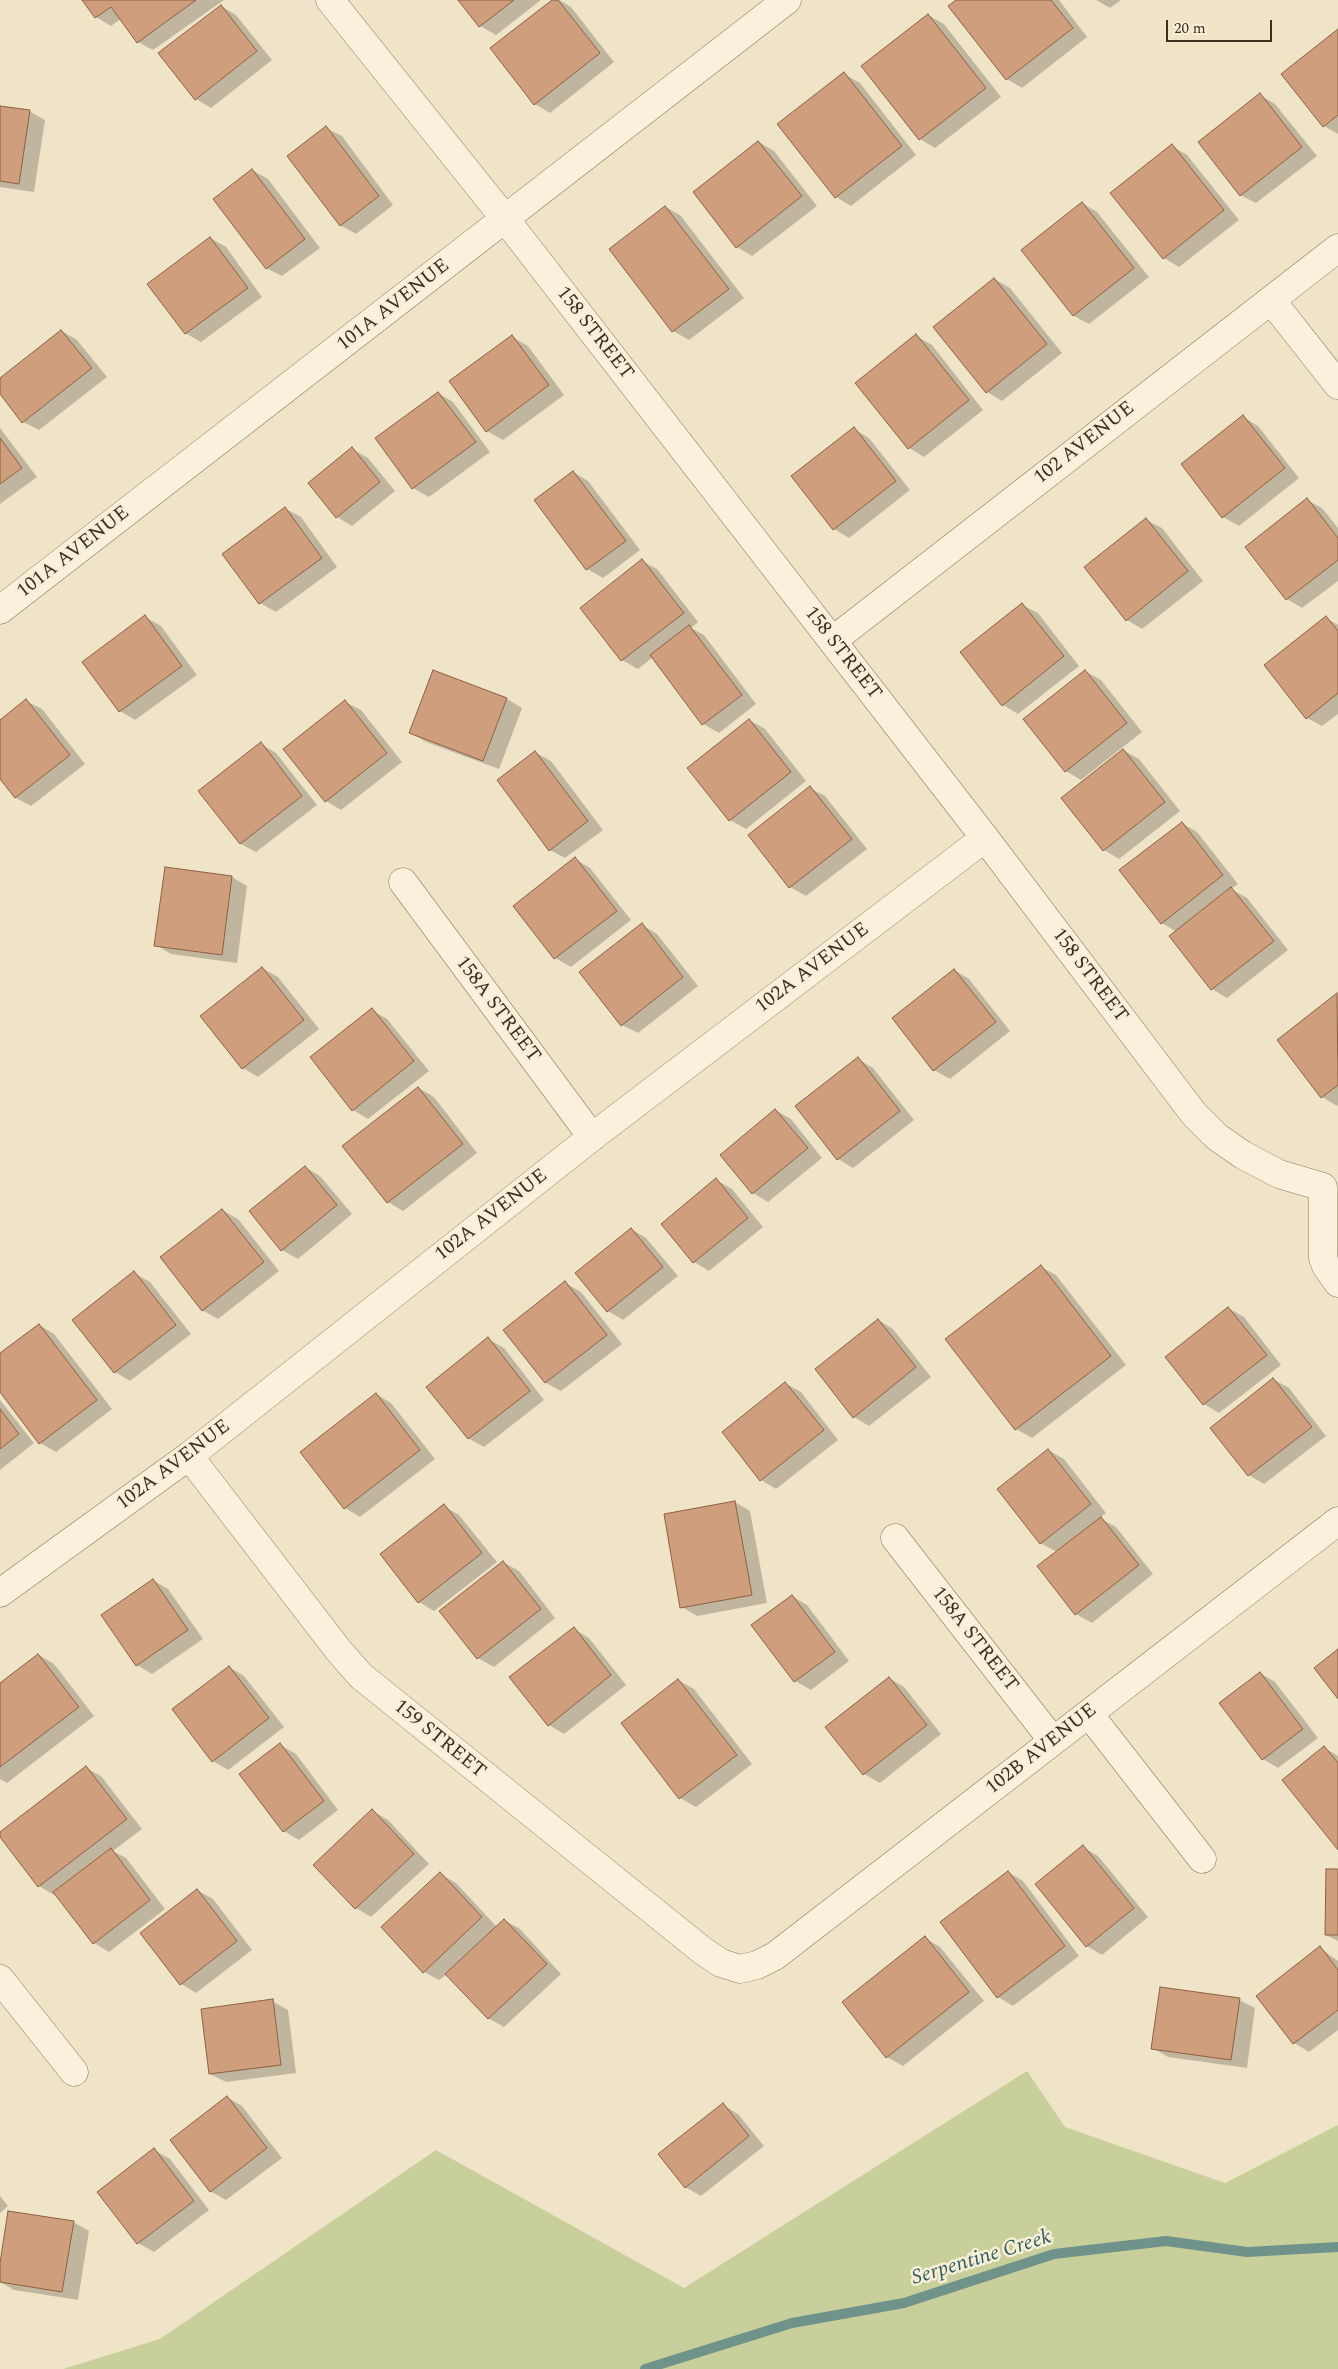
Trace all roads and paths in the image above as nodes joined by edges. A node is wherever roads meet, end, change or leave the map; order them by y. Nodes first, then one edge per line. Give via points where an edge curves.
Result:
1 (330, 0) edge
2 (787, 0) edge
3 (506, 220) junction
4 (1338, 248) edge
5 (1271, 300) junction
6 (1338, 385) edge
7 (0, 610) edge
8 (832, 641) junction
9 (985, 838) junction
10 (403, 882) dead end
11 (592, 1137) junction
12 (1330, 1186) edge
13 (1338, 1284) edge
14 (189, 1456) junction
15 (1338, 1521) edge
16 (895, 1538) dead end
17 (0, 1593) edge
18 (1089, 1714) junction
19 (1053, 1741) junction
20 (1202, 1859) dead end
21 (740, 1969) joint
22 (0, 1979) edge
23 (74, 2072) dead end

1 - 3 street, 158 STREET
2 - 3 street, 101A AVENUE
3 - 7 street, 101A AVENUE
3 - 8 street, 158 STREET
4 - 5 street, 102 AVENUE
5 - 6 street
5 - 8 street, 102 AVENUE
8 - 9 street, 158 STREET
9 - 11 street, 102A AVENUE
9 - 12 street, 158 STREET via 1194,1114 1217,1137 1243,1155 1279,1174
10 - 11 street, 158A STREET
11 - 14 street, 102A AVENUE
12 - 13 street, 158 STREET via 1323,1258
14 - 17 street, 102A AVENUE
14 - 21 street, 159 STREET via 361,1676 703,1951 721,1964
15 - 18 street, 102B AVENUE
16 - 19 street, 158A STREET
18 - 19 street, 102B AVENUE
18 - 20 street
19 - 21 street, 102B AVENUE via 775,1956
22 - 23 street

